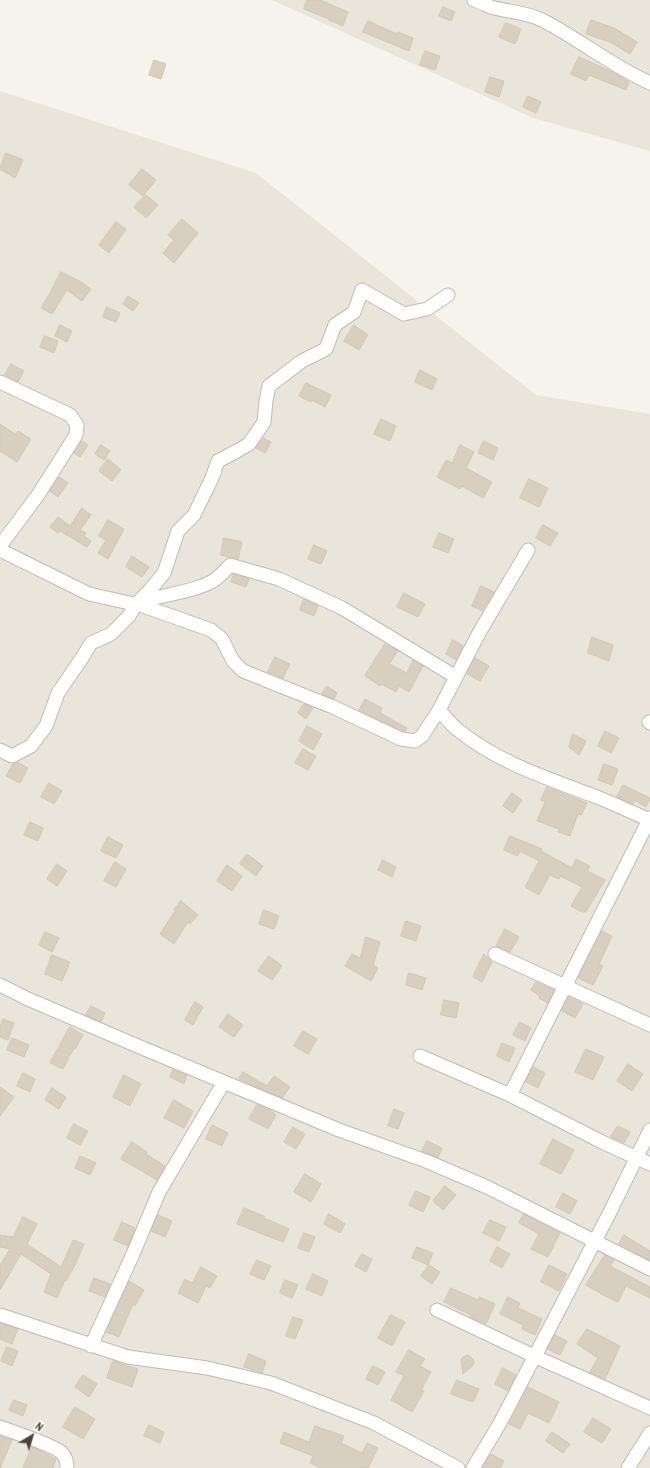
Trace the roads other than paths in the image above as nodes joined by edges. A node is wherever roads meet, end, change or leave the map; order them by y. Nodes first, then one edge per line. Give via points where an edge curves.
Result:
1 (474, 0) edge
2 (650, 83) edge
3 (448, 295) dead end
4 (0, 382) edge
5 (0, 546) edge
6 (0, 550) edge
7 (528, 550) dead end
8 (136, 604) junction
9 (456, 677) junction
10 (439, 710) junction
11 (0, 750) edge
12 (650, 819) edge
13 (495, 954) dead end
14 (0, 986) edge
15 (564, 986) junction
16 (650, 1026) edge
17 (420, 1056) dead end
18 (224, 1082) junction
19 (510, 1095) junction
20 (650, 1130) edge
21 (637, 1158) junction
22 (650, 1164) edge
23 (595, 1240) junction
24 (650, 1269) edge
25 (437, 1310) dead end
26 (0, 1315) edge
27 (91, 1346) junction
28 (534, 1356) junction
29 (650, 1408) edge
30 (0, 1427) edge
31 (650, 1433) edge
32 (67, 1468) edge
33 (458, 1468) edge
34 (473, 1468) edge
35 (628, 1468) edge

1 - 2 street via 540,19
3 - 8 street via 427,308 404,314 362,290 354,312 335,325 326,350 302,361 270,386 264,422 249,444 218,461 194,515 178,531 164,573
4 - 5 street via 70,416 77,425 76,435 38,495
6 - 8 street via 89,594
7 - 9 street
8 - 9 street via 157,596 198,587 216,578 230,565 279,579 342,608
8 - 10 street via 211,630 222,639 233,660 243,671 334,707 401,739 414,741 422,736
8 - 11 street via 111,634 91,642 58,693 46,726 31,746 12,756
9 - 10 street
10 - 12 street via 456,730 504,759
12 - 15 street
13 - 15 street
14 - 18 street
15 - 16 street
15 - 19 street
17 - 19 street
18 - 23 street via 340,1130 426,1161 487,1187
18 - 27 street via 160,1192
19 - 21 street
20 - 21 street
21 - 22 street
21 - 23 street
23 - 24 street
23 - 28 street
25 - 28 street
26 - 27 street
27 - 33 street via 128,1357 207,1368 271,1383 374,1423
28 - 29 street
28 - 34 street via 500,1423
30 - 32 street via 62,1453
31 - 35 street

